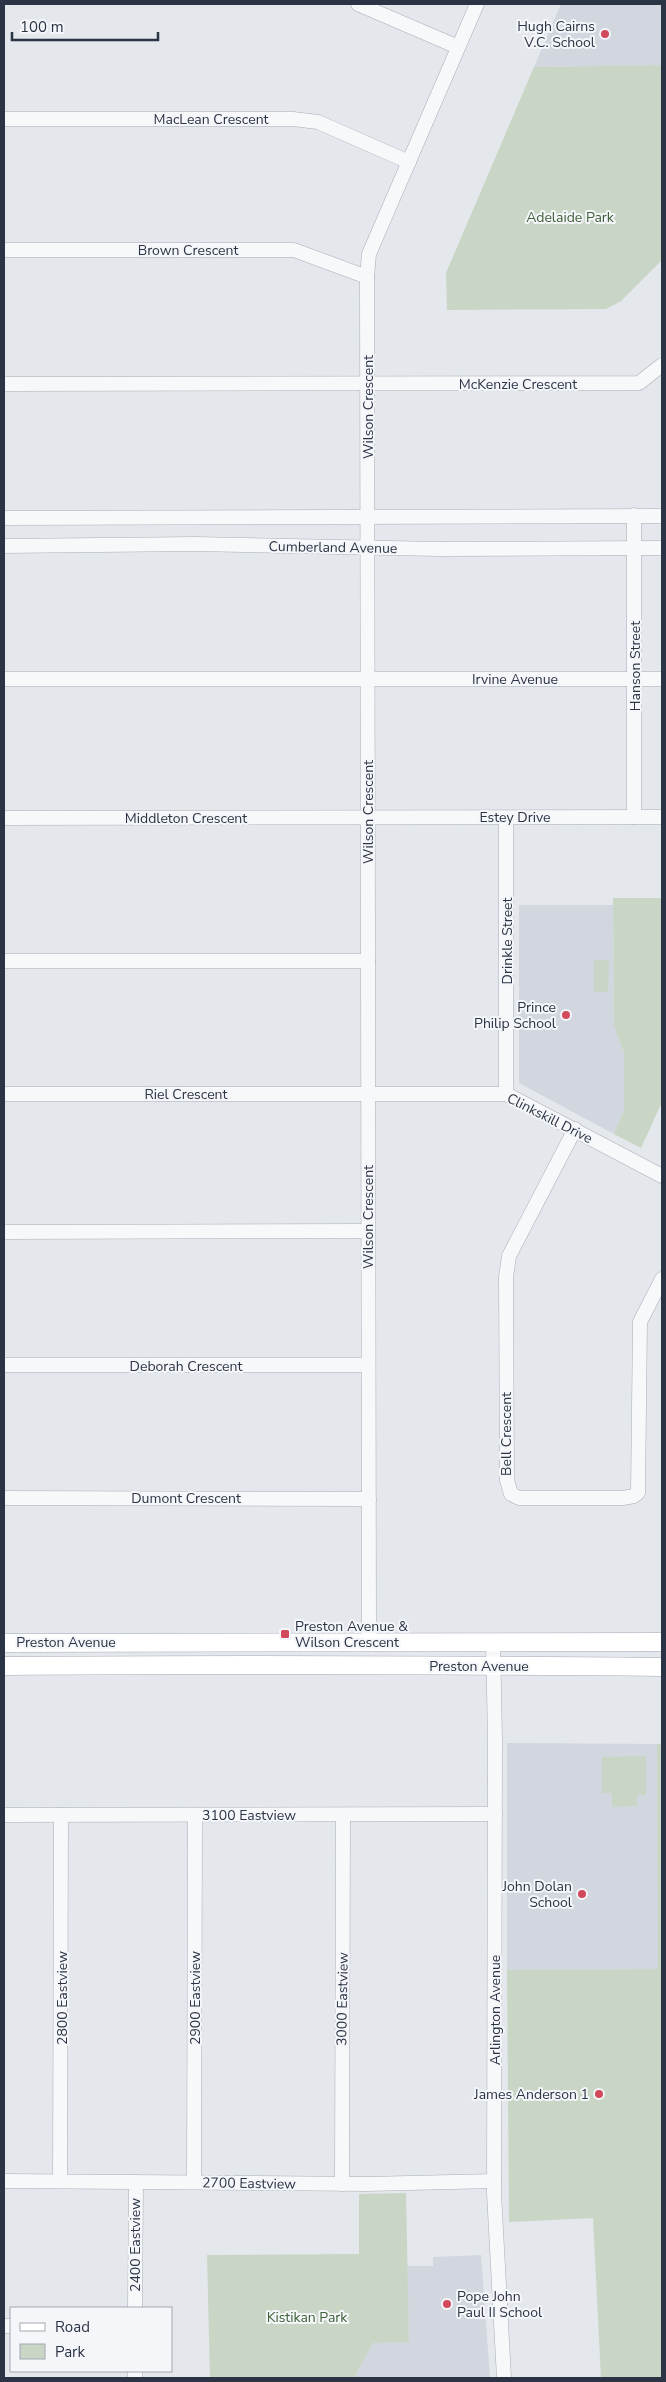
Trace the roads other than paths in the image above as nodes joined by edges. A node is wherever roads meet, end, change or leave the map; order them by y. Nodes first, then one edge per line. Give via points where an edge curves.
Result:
1 (358, 4) edge
2 (477, 4) edge
3 (458, 46) junction
4 (4, 119) edge
5 (409, 162) junction
6 (4, 250) edge
7 (367, 277) junction
8 (662, 365) edge
9 (4, 384) edge
10 (368, 385) junction
11 (634, 515) junction
12 (369, 516) junction
13 (662, 516) edge
14 (4, 518) edge
15 (4, 546) edge
16 (368, 548) junction
17 (635, 548) junction
18 (662, 548) edge
19 (4, 679) edge
20 (368, 679) junction
21 (635, 679) junction
22 (662, 679) edge
23 (368, 817) junction
24 (634, 817) junction
25 (662, 817) edge
26 (4, 818) edge
27 (506, 818) junction
28 (4, 961) edge
29 (368, 961) junction
30 (4, 1094) edge
31 (369, 1094) junction
32 (506, 1094) junction
33 (575, 1130) junction
34 (662, 1176) edge
35 (368, 1231) junction
36 (4, 1232) edge
37 (662, 1279) edge
38 (4, 1365) edge
39 (368, 1365) junction
40 (4, 1498) edge
41 (369, 1499) junction
42 (369, 1641) junction
43 (493, 1642) junction
44 (662, 1642) edge
45 (4, 1643) edge
46 (296, 1664) junction
47 (4, 1666) edge
48 (493, 1666) junction
49 (387, 1667) junction
50 (662, 1667) edge
51 (195, 1814) junction
52 (495, 1814) junction
53 (4, 1815) edge
54 (61, 1815) junction
55 (343, 1815) junction
56 (4, 2181) edge
57 (60, 2181) junction
58 (494, 2181) junction
59 (136, 2182) junction
60 (194, 2182) junction
61 (342, 2184) junction
62 (135, 2307) edge
63 (504, 2378) edge

1 - 3 street
2 - 3 street, Wilson Crescent
3 - 5 street, Wilson Crescent
4 - 5 street, MacLean Crescent via 293,119 318,122
5 - 7 street, Wilson Crescent via 369,254
6 - 7 street, Brown Crescent via 294,250
7 - 10 street, Wilson Crescent
8 - 10 street, McKenzie Crescent via 639,383
9 - 10 street
10 - 12 street, Wilson Crescent
11 - 12 street, Cumberland Avenue
11 - 13 street, Cumberland Avenue
11 - 17 street, Hanson Street
12 - 14 street, Cumberland Avenue
12 - 16 street, Wilson Crescent
15 - 16 street, Cumberland Avenue via 195,544
16 - 17 street, Cumberland Avenue
16 - 20 street, Wilson Crescent
17 - 18 street, Cumberland Avenue
17 - 21 street, Hanson Street
19 - 20 street
20 - 21 street, Irvine Avenue
20 - 23 street, Wilson Crescent
21 - 22 street, Irvine Avenue
21 - 24 street, Hanson Street
23 - 26 street, Middleton Crescent
23 - 27 street, Estey Drive
23 - 29 street, Wilson Crescent
24 - 25 street, Estey Drive
24 - 27 street, Estey Drive
27 - 32 street, Drinkle Street
28 - 29 street
29 - 31 street, Wilson Crescent
30 - 31 street, Riel Crescent
31 - 32 street, Clinkskill Drive
31 - 35 street, Wilson Crescent
32 - 33 street, Clinkskill Drive
33 - 34 street, Clinkskill Drive
33 - 37 street, Bell Crescent via 509,1256 506,1277 507,1480 511,1494 519,1498 623,1498 638,1493 640,1322
35 - 36 street
35 - 39 street, Wilson Crescent
38 - 39 street, Deborah Crescent
39 - 41 street, Wilson Crescent
40 - 41 street, Dumont Crescent
41 - 42 street, Wilson Crescent
42 - 43 main road, Preston Avenue
42 - 45 main road, Preston Avenue
42 - 46 main road, Preston Avenue via 364,1650 312,1657
42 - 49 main road
43 - 44 main road, Preston Avenue
43 - 48 street, Arlington Avenue
46 - 47 main road, Preston Avenue
46 - 49 main road, Preston Avenue
48 - 49 main road, Preston Avenue
48 - 50 main road, Preston Avenue
48 - 52 street, Arlington Avenue
51 - 54 street, 3100 Eastview
51 - 55 street, 3100 Eastview
51 - 60 street, 2900 Eastview
52 - 55 street, 3100 Eastview
52 - 58 street, Arlington Avenue
53 - 54 street, 3100 Eastview
54 - 57 street, 2800 Eastview
55 - 61 street, 3000 Eastview
56 - 57 street, 2700 Eastview
57 - 59 street, 2700 Eastview
58 - 61 street, 2700 Eastview
58 - 63 street, Arlington Avenue
59 - 60 street, 2700 Eastview
59 - 62 street, 2400 Eastview
60 - 61 street, 2700 Eastview

